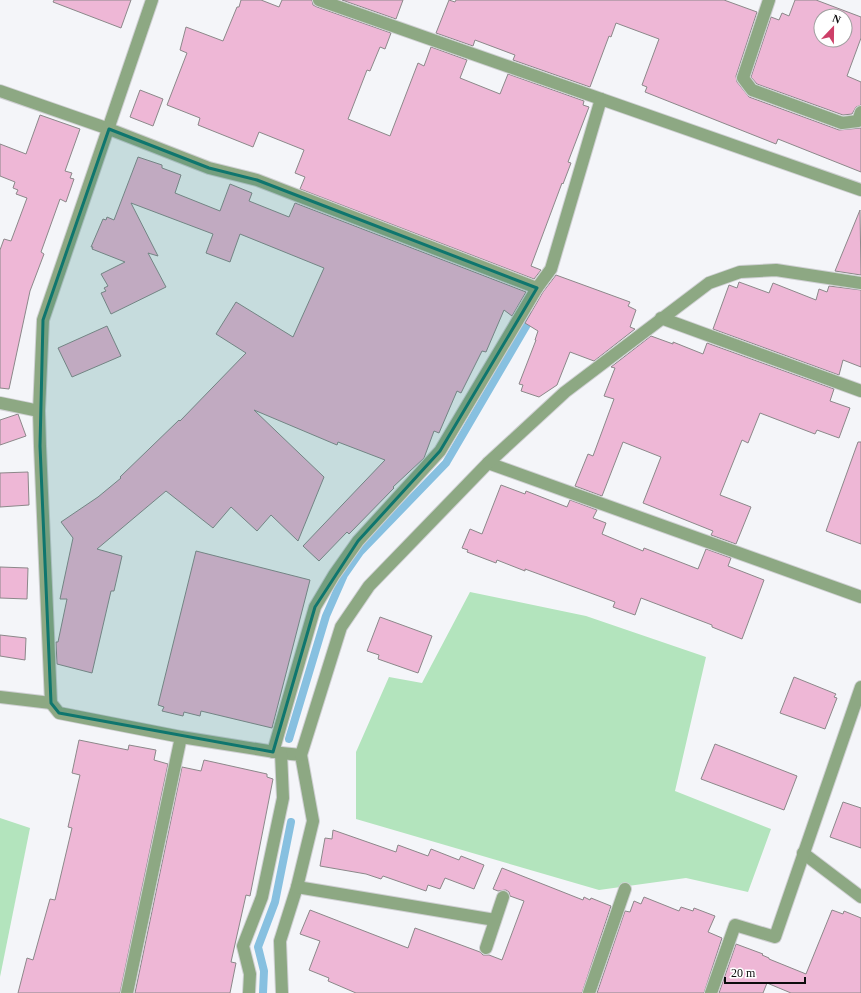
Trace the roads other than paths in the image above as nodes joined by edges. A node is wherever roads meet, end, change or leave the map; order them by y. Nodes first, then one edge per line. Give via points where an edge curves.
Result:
1 (152, 0) edge
2 (319, 0) edge
3 (769, 0) edge
4 (0, 90) edge
5 (600, 98) junction
6 (861, 112) edge
7 (109, 129) junction
8 (861, 190) edge
9 (861, 282) edge
10 (537, 288) junction
11 (661, 318) junction
12 (861, 391) edge
13 (0, 403) edge
14 (39, 411) junction
15 (488, 463) junction
16 (861, 597) edge
17 (861, 687) edge
18 (0, 697) edge
19 (51, 703) junction
20 (181, 738) junction
21 (277, 753) junction
22 (301, 755) junction
23 (803, 853) junction
24 (297, 887) junction
25 (625, 888) dead end
26 (503, 897) dead end
27 (861, 897) edge
28 (495, 920) junction
29 (486, 948) dead end
30 (127, 993) edge
31 (248, 993) edge
32 (282, 993) edge
33 (589, 993) edge
34 (711, 993) edge

1 - 7 street
2 - 5 street
3 - 6 street via 743,78 752,90 842,123 858,121
4 - 7 street
5 - 8 street
5 - 10 street via 551,268
7 - 10 street via 210,168 257,180
7 - 14 street via 43,320
9 - 11 street via 776,270 740,272 709,283
10 - 21 street via 440,450 358,541 315,607
11 - 12 street
11 - 15 street via 565,392
13 - 14 street
14 - 19 street
15 - 16 street
15 - 22 street via 369,586 341,627
17 - 23 street
18 - 19 street
19 - 20 street via 59,713
20 - 21 street
20 - 30 street
21 - 22 street
21 - 31 street via 283,798 262,897 243,946 250,974
22 - 24 street via 314,821
23 - 27 street
23 - 34 street via 775,937 735,925
24 - 28 street
24 - 32 street via 280,941
25 - 33 street
26 - 28 street
28 - 29 street

